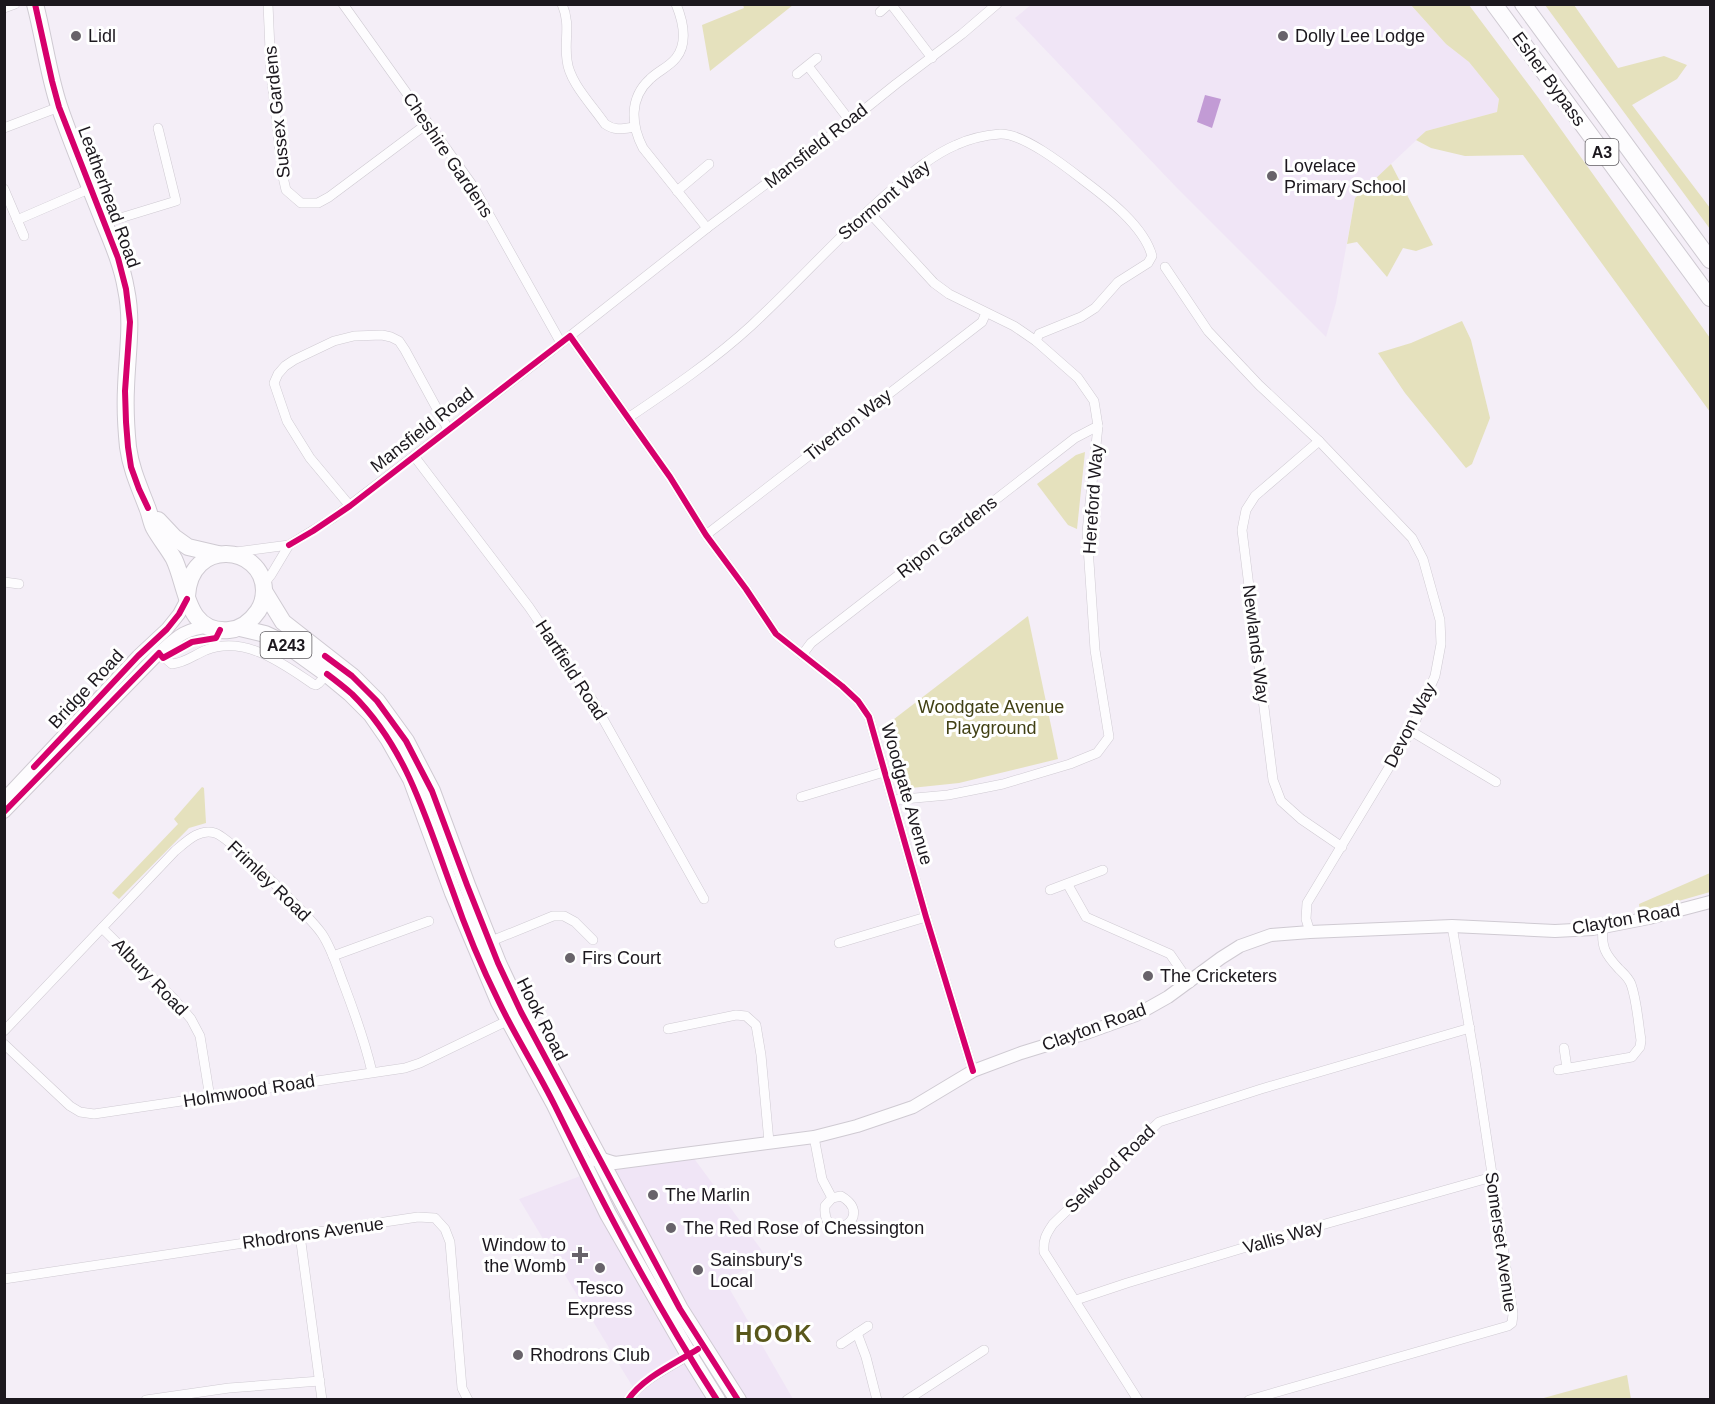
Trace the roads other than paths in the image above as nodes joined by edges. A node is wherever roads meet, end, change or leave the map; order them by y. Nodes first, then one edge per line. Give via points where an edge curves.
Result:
1 (15, 4) edge
2 (35, 4) edge
3 (268, 4) edge
4 (343, 4) edge
5 (562, 4) edge
6 (676, 4) edge
7 (890, 4) edge
8 (997, 4) edge
9 (1494, 4) edge
10 (1523, 4) edge
11 (4, 8) edge
12 (880, 12) dead end
13 (932, 57) junction
14 (817, 58) dead end
15 (808, 66) junction
16 (797, 74) dead end
17 (59, 107) junction
18 (850, 121) junction
19 (428, 123) junction
20 (634, 127) junction
21 (4, 128) edge
22 (159, 128) dead end
23 (709, 164) dead end
24 (90, 188) junction
25 (4, 189) edge
26 (676, 191) junction
27 (868, 211) junction
28 (17, 220) junction
29 (104, 224) junction
30 (707, 228) junction
31 (24, 236) dead end
32 (1710, 260) edge
33 (1165, 267) dead end
34 (1710, 298) edge
35 (986, 313) junction
36 (570, 336) junction
37 (1036, 341) junction
38 (561, 343) junction
39 (628, 418) junction
40 (1098, 426) junction
41 (448, 429) junction
42 (1319, 441) junction
43 (414, 456) junction
44 (350, 506) junction
45 (148, 508) junction
46 (706, 535) junction
47 (289, 545) junction
48 (223, 554) junction
49 (4, 582) edge
50 (19, 584) dead end
51 (263, 588) junction
52 (187, 597) junction
53 (209, 627) junction
54 (240, 628) junction
55 (159, 653) junction
56 (802, 655) junction
57 (327, 674) junction
58 (1411, 731) junction
59 (884, 772) junction
60 (1496, 782) dead end
61 (801, 797) dead end
62 (4, 799) edge
63 (893, 800) junction
64 (4, 812) edge
65 (1342, 847) junction
66 (1103, 870) dead end
67 (1068, 885) junction
68 (1050, 890) dead end
69 (704, 899) dead end
70 (1710, 902) edge
71 (926, 917) junction
72 (429, 921) dead end
73 (1452, 926) junction
74 (1603, 927) junction
75 (102, 928) junction
76 (1310, 932) junction
77 (593, 940) dead end
78 (489, 942) junction
79 (838, 943) dead end
80 (333, 956) junction
81 (1190, 983) junction
82 (508, 1020) junction
83 (1470, 1028) junction
84 (668, 1029) dead end
85 (4, 1031) edge
86 (4, 1044) edge
87 (1564, 1048) dead end
88 (973, 1071) junction
89 (372, 1072) junction
90 (210, 1098) junction
91 (814, 1137) junction
92 (769, 1142) junction
93 (599, 1158) junction
94 (583, 1166) junction
95 (1492, 1178) junction
96 (832, 1198) dead end
97 (300, 1235) junction
98 (4, 1279) edge
99 (1076, 1300) junction
100 (868, 1326) dead end
101 (857, 1333) junction
102 (841, 1344) dead end
103 (696, 1350) junction
104 (984, 1350) dead end
105 (320, 1381) junction
106 (146, 1400) edge
107 (322, 1400) edge
108 (468, 1400) edge
109 (628, 1400) edge
110 (717, 1400) edge
111 (738, 1400) edge
112 (877, 1400) edge
113 (907, 1400) edge
114 (1138, 1400) edge
115 (1249, 1400) edge

1 - 11 street
2 - 17 highway, Leatherhead Road / A243
3 - 19 street, Sussex Gardens via 283,177 286,190 301,203 318,203 329,197
4 - 19 street, Cheshire Gardens
5 - 20 street via 568,23 567,62 571,78 605,124 612,129
6 - 20 street via 683,42 676,58 644,85 635,104
7 - 12 street
7 - 13 street
8 - 13 street, Mansfield Road
9 - 34 highway, Esher Bypass / A3
10 - 32 highway, Esher Bypass / A3
13 - 18 street, Mansfield Road
14 - 15 street
15 - 16 street
15 - 18 street
17 - 21 street
17 - 24 highway, Leatherhead Road / A243
18 - 30 street, Mansfield Road
19 - 38 street, Cheshire Gardens via 473,186
20 - 26 street via 643,148
22 - 29 street via 176,201
23 - 26 street
24 - 28 street
24 - 29 highway, Leatherhead Road / A243
25 - 28 street
26 - 30 street
27 - 35 street, Hereford Way via 934,283
27 - 37 street, Stormont Way via 908,176 956,145 1001,134 1016,137 1063,164 1128,219 1148,243 1152,256 1148,263 1118,282 1095,308 1039,334
27 - 39 street, Stormont Way via 752,326
28 - 31 street
29 - 45 highway, Leatherhead Road / A243 via 126,289 130,322 125,391 127,439 131,467
30 - 36 street, Mansfield Road
33 - 42 street, Devon Way via 1208,331
35 - 37 street, Hereford Way
35 - 46 street, Tiverton Way via 982,322
36 - 38 street, Mansfield Road
36 - 39 street, Woodgate Avenue
37 - 40 street, Hereford Way via 1078,378 1094,401
38 - 41 street, Mansfield Road
39 - 46 street, Woodgate Avenue
40 - 56 street, Ripon Gardens via 1075,438 811,643
40 - 63 street, Hereford Way via 1087,532 1095,650 1109,737 1097,753 1003,784
41 - 43 street, Mansfield Road
41 - 44 street via 405,350 391,337 354,336 334,341 285,366 274,383 287,422 310,458
42 - 58 street, Devon Way via 1412,538 1423,559 1440,620 1441,644 1435,676
42 - 65 street, Newlands Way via 1254,495 1242,530 1273,780 1281,801
43 - 44 street, Mansfield Road
43 - 69 street, Hartfield Road via 530,607 593,701
44 - 47 street, Mansfield Road
45 - 48 highway, A243 via 174,537 189,547
45 - 52 highway, A243
46 - 56 street, Woodgate Avenue via 776,634
47 - 48 street, Mansfield Road
47 - 51 street, Mansfield Road
48 - 51 highway, A243 via 240,556 251,563
48 - 52 highway via 198,564 187,584
49 - 50 street
51 - 54 highway, A243 via 261,606 253,619
51 - 78 highway, Hook Road / A243 via 283,622 352,676 377,701 406,741 432,791
52 - 53 highway, A243 via 198,620
52 - 62 street, Bridge Road via 167,629
53 - 54 highway, A243
53 - 55 street, Bridge Road via 180,634
54 - 57 highway, Hook Road / A243 via 284,643
55 - 57 street via 172,664 179,664 206,650 241,646 276,659 316,685
55 - 64 street, Bridge Road
56 - 59 street, Woodgate Avenue via 858,701 869,717
57 - 82 highway, Hook Road / A243 via 371,714 411,779 453,893
58 - 60 street
58 - 65 street, Devon Way
59 - 61 street
59 - 63 street, Woodgate Avenue
63 - 71 street, Woodgate Avenue
65 - 76 street, Devon Way via 1307,903
66 - 67 street
67 - 68 street
67 - 81 street via 1086,917 1170,954
70 - 74 street, Clayton Road
71 - 79 street
71 - 88 street, Woodgate Avenue
72 - 80 street
73 - 74 street, Clayton Road via 1555,931
73 - 76 street, Clayton Road
73 - 83 street, Somerset Avenue
74 - 87 street via 1603,948 1631,985 1640,1047 1632,1057 1562,1069
75 - 80 street, Frimley Road via 190,838 203,832 215,833 228,840 298,908 321,933
75 - 85 street, Frimley Road
75 - 90 street, Albury Road via 191,1020 200,1036
76 - 81 street, Clayton Road via 1271,935 1240,946
77 - 78 street via 575,922 553,916
78 - 93 highway, Hook Road / A243 via 521,1012
80 - 89 street, Frimley Road
81 - 88 street, Clayton Road via 1136,1015
82 - 89 street, Holmwood Road via 420,1063
82 - 94 highway, Hook Road / A243
83 - 95 street, Somerset Avenue
83 - 99 street, Selwood Road via 1159,1122 1044,1237 1044,1252
84 - 92 street via 736,1015 746,1016 756,1025
86 - 90 street, Holmwood Road via 80,1112 94,1114
88 - 91 street, Clayton Road via 913,1107
89 - 90 street, Holmwood Road
91 - 92 street, Clayton Road
91 - 96 street via 822,1179
92 - 93 street, Clayton Road via 615,1163
93 - 94 street
93 - 103 highway, Hook Road / A243 via 680,1309
94 - 103 highway, Hook Road / A243 via 614,1223
95 - 99 street, Vallis Way
95 - 115 street, Somerset Avenue via 1512,1323
97 - 98 street, Rhodrons Avenue
97 - 105 street
97 - 108 street, Rhodrons Avenue via 418,1217 435,1218 445,1228 450,1242 462,1388
99 - 114 street, Selwood Road
100 - 101 street
101 - 102 street
101 - 112 street
103 - 109 street via 644,1383
103 - 110 highway, Hook Road
103 - 111 highway, Hook Road / A243 via 711,1356
104 - 113 street
105 - 106 street
105 - 107 street

